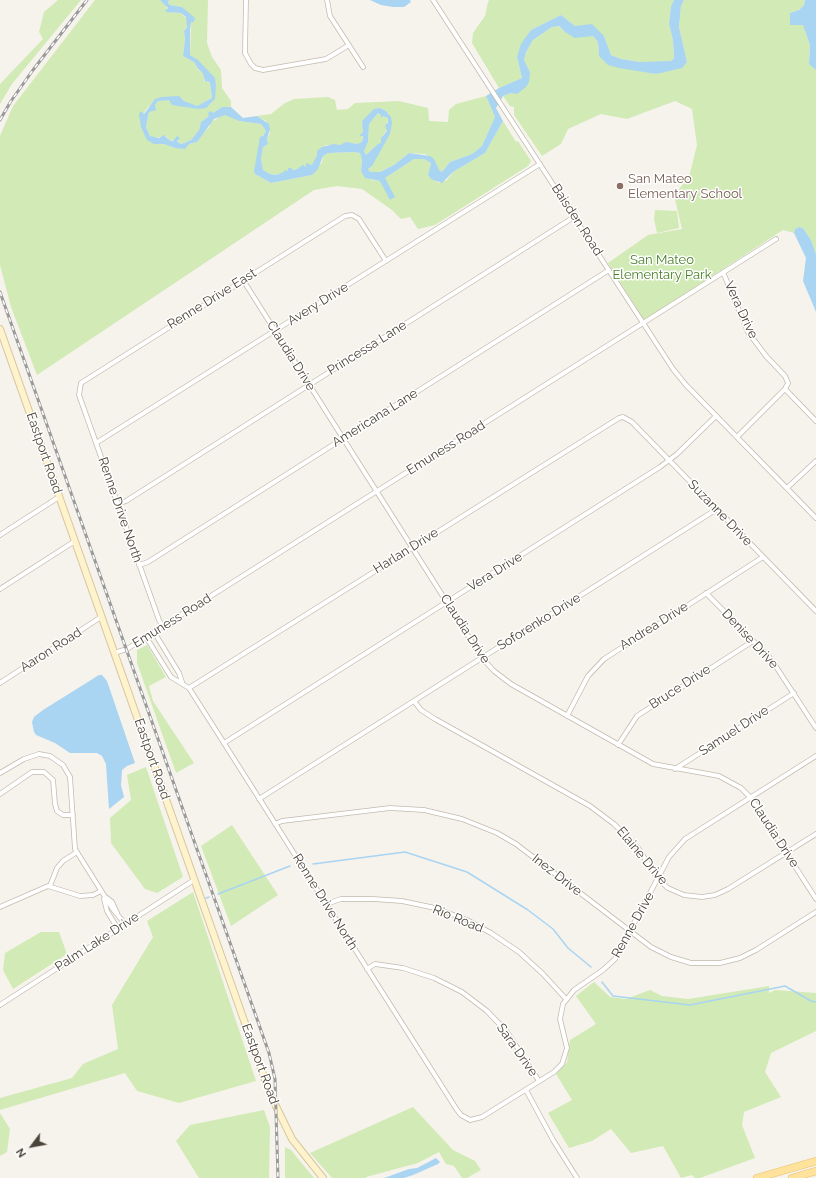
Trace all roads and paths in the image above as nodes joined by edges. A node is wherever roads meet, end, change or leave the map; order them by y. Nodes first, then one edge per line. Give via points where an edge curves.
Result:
1 (246, 0) edge
2 (327, 0) edge
3 (433, 0) edge
4 (349, 46) junction
5 (363, 67) dead end
6 (540, 164) junction
7 (574, 217) junction
8 (776, 239) dead end
9 (386, 261) junction
10 (609, 270) junction
11 (723, 272) junction
12 (243, 280) junction
13 (643, 323) junction
14 (0, 329) edge
15 (275, 332) junction
16 (309, 385) junction
17 (785, 389) junction
18 (79, 392) joint
19 (716, 416) junction
20 (623, 417) joint
21 (816, 421) edge
22 (737, 437) junction
23 (343, 438) junction
24 (96, 443) junction
25 (669, 461) junction
26 (816, 461) edge
27 (787, 488) junction
28 (376, 492) junction
29 (59, 497) junction
30 (118, 504) junction
31 (717, 509) junction
32 (816, 518) edge
33 (0, 535) edge
34 (75, 541) junction
35 (412, 547) junction
36 (763, 557) junction
37 (139, 565) junction
38 (0, 589) edge
39 (706, 593) junction
40 (447, 602) junction
41 (816, 611) edge
42 (101, 618) junction
43 (163, 627) junction
44 (154, 632) junction
45 (146, 638) junction
46 (753, 641) junction
47 (114, 653) junction
48 (482, 658) junction
49 (182, 682) junction
50 (0, 683) edge
51 (190, 688) junction
52 (794, 693) junction
53 (414, 701) junction
54 (567, 716) junction
55 (816, 728) edge
56 (224, 743) junction
57 (618, 745) junction
58 (816, 756) edge
59 (675, 768) junction
60 (0, 773) edge
61 (1, 792) edge
62 (751, 798) junction
63 (259, 799) junction
64 (72, 815) junction
65 (275, 824) junction
66 (816, 834) edge
67 (77, 852) junction
68 (786, 853) junction
69 (658, 879) junction
70 (194, 880) junction
71 (50, 886) junction
72 (101, 891) junction
73 (104, 896) junction
74 (816, 899) edge
75 (326, 904) junction
76 (0, 907) edge
77 (816, 912) edge
78 (125, 924) junction
79 (118, 929) junction
80 (630, 931) junction
81 (367, 969) junction
82 (566, 999) junction
83 (0, 1005) edge
84 (539, 1081) junction
85 (526, 1090) junction
86 (816, 1161) edge
87 (801, 1165) junction
88 (816, 1171) edge
89 (804, 1175) junction
90 (323, 1178) edge
91 (577, 1178) edge
92 (757, 1178) edge
93 (792, 1178) edge

1 - 4 street via 245,53 254,70 326,59
2 - 4 street via 330,16
3 - 6 street, Baisden Road
4 - 5 street
6 - 7 street, Baisden Road
6 - 9 street, Avery Drive
7 - 10 street, Baisden Road
7 - 16 street, Princessa Lane
8 - 11 street, Emuness Road
9 - 12 street, Renne Drive East via 361,222 352,215 341,217
9 - 15 street, Avery Drive
10 - 13 street, Baisden Road
10 - 23 street, Americana Lane
11 - 13 street, Emuness Road
11 - 17 street, Vera Drive via 748,332 787,379
12 - 15 street, Claudia Drive
12 - 18 street, Renne Drive East via 85,380
13 - 19 street, Baisden Road via 673,369
13 - 28 street, Emuness Road
14 - 29 street, Eastport Road
15 - 16 street, Claudia Drive
15 - 24 street, Avery Drive
16 - 23 street, Claudia Drive
16 - 30 street, Princessa Lane
17 - 21 street
17 - 22 street
18 - 24 street, Renne Drive North
19 - 22 street, Baisden Road
19 - 25 street, Vera Drive
20 - 25 street, Suzanne Drive via 632,422
20 - 35 street, Harlan Drive via 614,419
22 - 27 street, Baisden Road
23 - 28 street, Claudia Drive
23 - 37 street, Americana Lane via 148,562
24 - 30 street, Renne Drive North
25 - 31 street, Suzanne Drive
25 - 40 street, Vera Drive
26 - 27 street
27 - 32 street, Baisden Road
28 - 35 street, Claudia Drive
28 - 43 street, Emuness Road
29 - 33 street
29 - 34 street, Eastport Road
30 - 37 street, Renne Drive North
31 - 36 street, Suzanne Drive
31 - 48 street, Soforenko Drive
34 - 38 street
34 - 42 street, Eastport Road
35 - 40 street, Claudia Drive
35 - 51 street, Harlan Drive
36 - 39 street, Andrea Drive
36 - 41 street, Suzanne Drive
37 - 43 street, Renne Drive North
39 - 46 street, Denise Drive
39 - 54 street, Andrea Drive via 604,659 588,676
40 - 48 street, Claudia Drive
40 - 56 street, Vera Drive
42 - 47 street, Eastport Road
42 - 50 street, Aaron Road
43 - 44 street, Emuness Road
44 - 45 street, Emuness Road
44 - 49 street, Renne Drive North
45 - 47 street, Emuness Road
45 - 49 street, Renne Drive North via 172,677
46 - 52 street, Denise Drive via 771,659
46 - 57 street, Bruce Drive via 637,716
47 - 70 street, Eastport Road
48 - 53 street, Soforenko Drive
48 - 54 street, Claudia Drive via 501,677
49 - 51 street, Renne Drive North
51 - 56 street, Renne Drive North
52 - 55 street, Denise Drive
52 - 59 street, Samuel Drive
53 - 63 street, Soforenko Drive
53 - 69 street, Elaine Drive via 421,710 435,719 590,806 614,824 638,848
54 - 57 street, Claudia Drive
56 - 63 street, Renne Drive North
57 - 59 street, Claudia Drive via 653,764
58 - 62 street, Renne Drive
59 - 62 street, Claudia Drive via 726,779
60 - 64 street via 32,755 44,754 55,758 70,777
61 - 64 street via 32,772 44,772 52,780 57,811 63,815
62 - 68 street, Claudia Drive
62 - 69 street, Renne Drive via 685,840 669,857
63 - 65 street, Renne Drive North
64 - 67 street
65 - 75 street, Renne Drive North
65 - 80 street, Inez Drive via 282,821 390,808 424,810 462,819 516,844
66 - 68 street, Elaine Drive
67 - 71 street via 60,864
67 - 72 street
68 - 69 street, Elaine Drive via 715,895 684,895 668,888
68 - 74 street, Claudia Drive
69 - 80 street, Renne Drive
70 - 78 street, Palm Lake Drive
70 - 90 street, Eastport Road via 276,1109 292,1139
71 - 72 street via 80,896 93,895
71 - 76 street
72 - 73 street
73 - 78 street via 112,902
73 - 79 street via 107,911
75 - 81 street, Renne Drive North
75 - 82 street, Rio Road via 341,899 373,898 435,908 462,918 519,952
77 - 80 street, Inez Drive via 748,954 720,963 691,963 671,957 651,947
78 - 79 street, Palm Lake Drive
79 - 83 street, Palm Lake Drive
80 - 82 street, Renne Drive via 610,965 574,990
81 - 84 street, Sara Drive via 375,964 404,968 434,978 462,992 488,1012 507,1032
81 - 85 street, Renne Drive North via 461,1115 470,1120 482,1117
82 - 84 street via 560,1019 566,1048 564,1060 559,1068
84 - 85 street
85 - 91 street, Sara Drive
86 - 87 main road
87 - 89 street
87 - 92 main road
88 - 89 main road
89 - 93 main road

